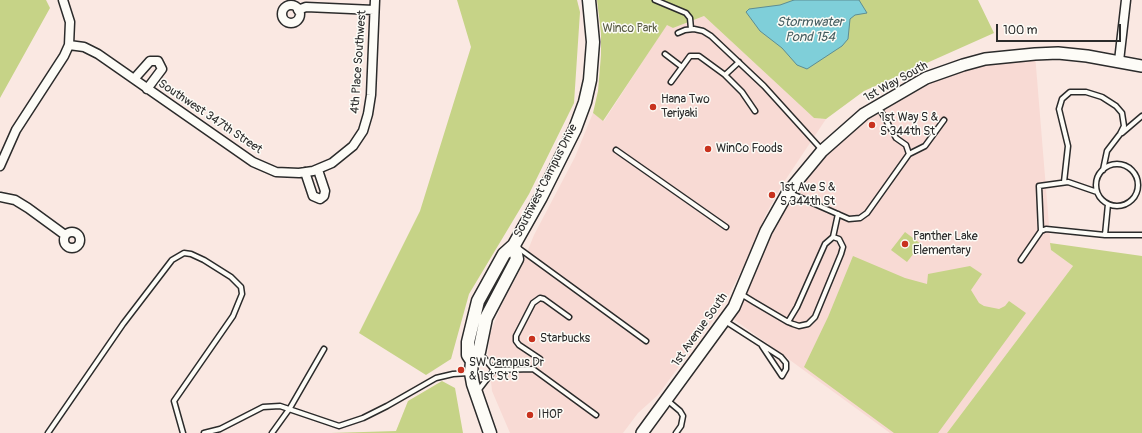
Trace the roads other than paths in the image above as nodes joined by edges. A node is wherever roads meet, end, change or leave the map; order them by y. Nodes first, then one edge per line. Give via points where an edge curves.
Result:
1 (63, 0) edge
2 (375, 0) edge
3 (589, 0) edge
4 (655, 0) edge
5 (1126, 0) edge
6 (298, 10) dead end
7 (374, 10) junction
8 (692, 29) junction
9 (678, 33) dead end
10 (69, 45) junction
11 (665, 54) dead end
12 (1119, 61) junction
13 (739, 62) junction
14 (682, 66) junction
15 (1142, 66) edge
16 (725, 75) junction
17 (134, 79) junction
18 (671, 82) dead end
19 (147, 89) junction
20 (878, 106) junction
21 (755, 111) dead end
22 (1142, 116) edge
23 (944, 120) dead end
24 (1120, 134) junction
25 (616, 150) dead end
26 (822, 151) junction
27 (908, 154) junction
28 (0, 166) edge
29 (1103, 170) junction
30 (312, 171) joint
31 (1064, 182) junction
32 (788, 192) junction
33 (1097, 192) junction
34 (1137, 194) junction
35 (1142, 196) edge
36 (0, 197) edge
37 (1108, 204) junction
38 (838, 214) junction
39 (726, 227) dead end
40 (1041, 230) junction
41 (65, 235) dead end
42 (1105, 235) junction
43 (1142, 235) edge
44 (833, 237) junction
45 (514, 245) junction
46 (1021, 260) dead end
47 (741, 294) junction
48 (569, 317) dead end
49 (725, 320) junction
50 (788, 322) junction
51 (646, 341) dead end
52 (762, 346) junction
53 (324, 350) dead end
54 (540, 359) dead end
55 (474, 362) junction
56 (494, 370) junction
57 (476, 394) junction
58 (666, 400) junction
59 (290, 408) junction
60 (596, 415) dead end
61 (48, 433) edge
62 (183, 433) edge
63 (204, 433) edge
64 (272, 433) edge
65 (490, 433) edge
66 (642, 433) edge
67 (676, 433) edge

1 - 10 street via 70,22
2 - 7 street, 4th Place Southwest
3 - 45 main road, Southwest Campus Drive via 593,42 590,80 585,102 560,159
4 - 8 lane via 686,13
5 - 12 street
6 - 7 street via 306,7
7 - 30 street, 4th Place Southwest via 371,95 365,126 347,153 332,163
8 - 9 lane
8 - 13 lane via 708,34
10 - 17 street, Southwest 347th Street via 90,49
10 - 28 street via 16,130
11 - 14 lane
12 - 15 main road, 1st Way South
12 - 20 main road, 1st Way South via 1058,54 985,60 926,78
13 - 16 lane
13 - 26 lane
14 - 16 lane via 690,56 698,56
14 - 18 lane
16 - 21 lane via 742,92
17 - 19 street, Southwest 347th Street
17 - 19 street, Southwest 347th Street via 150,61 158,61 162,69
19 - 30 street, Southwest 347th Street via 253,162 276,172
20 - 26 main road, 1st Way South via 847,128
20 - 27 lane via 896,138 906,145
22 - 24 lane
23 - 27 lane via 925,146
24 - 29 lane via 1108,147
24 - 31 lane via 1124,126 1123,118 1111,103 1086,92 1075,91 1067,94 1062,99 1059,109 1068,146
25 - 39 lane
26 - 32 main road, 1st Way South
27 - 38 lane via 864,216 853,220
29 - 33 lane via 1096,182
29 - 34 lane via 1119,164 1131,169 1137,178
31 - 33 lane
31 - 40 lane via 1039,186
32 - 38 lane
32 - 47 main road, 1st Avenue South via 766,231
33 - 37 lane
34 - 35 lane
34 - 37 lane via 1123,206
36 - 41 street via 15,200
37 - 42 lane
38 - 44 lane
40 - 42 lane
40 - 46 lane
42 - 43 lane
44 - 50 lane via 825,244 798,307
44 - 50 lane via 841,241 843,249 815,317 803,325 796,326
45 - 51 lane
45 - 55 main road, Southwest Campus Drive via 504,254 478,301 468,342 468,355
47 - 49 main road, 1st Avenue South
47 - 50 lane
48 - 54 lane via 544,299 540,298 533,303 516,340 519,345
49 - 52 lane
49 - 58 main road, 1st Avenue South
52 - 52 lane via 770,358 782,376 786,363 772,350
53 - 59 lane
55 - 56 lane
55 - 57 main road, Southwest Campus Drive
55 - 59 lane via 452,374 436,378 363,418 339,426
56 - 57 lane
56 - 60 lane via 533,369
57 - 65 main road, Southwest Campus Drive
58 - 66 main road, 1st Avenue South
58 - 67 lane via 682,413 683,419
59 - 63 lane via 263,407 220,429
59 - 64 lane
61 - 62 lane via 123,324 172,260 184,253 204,260 231,277 241,287 242,294 233,316 174,401

